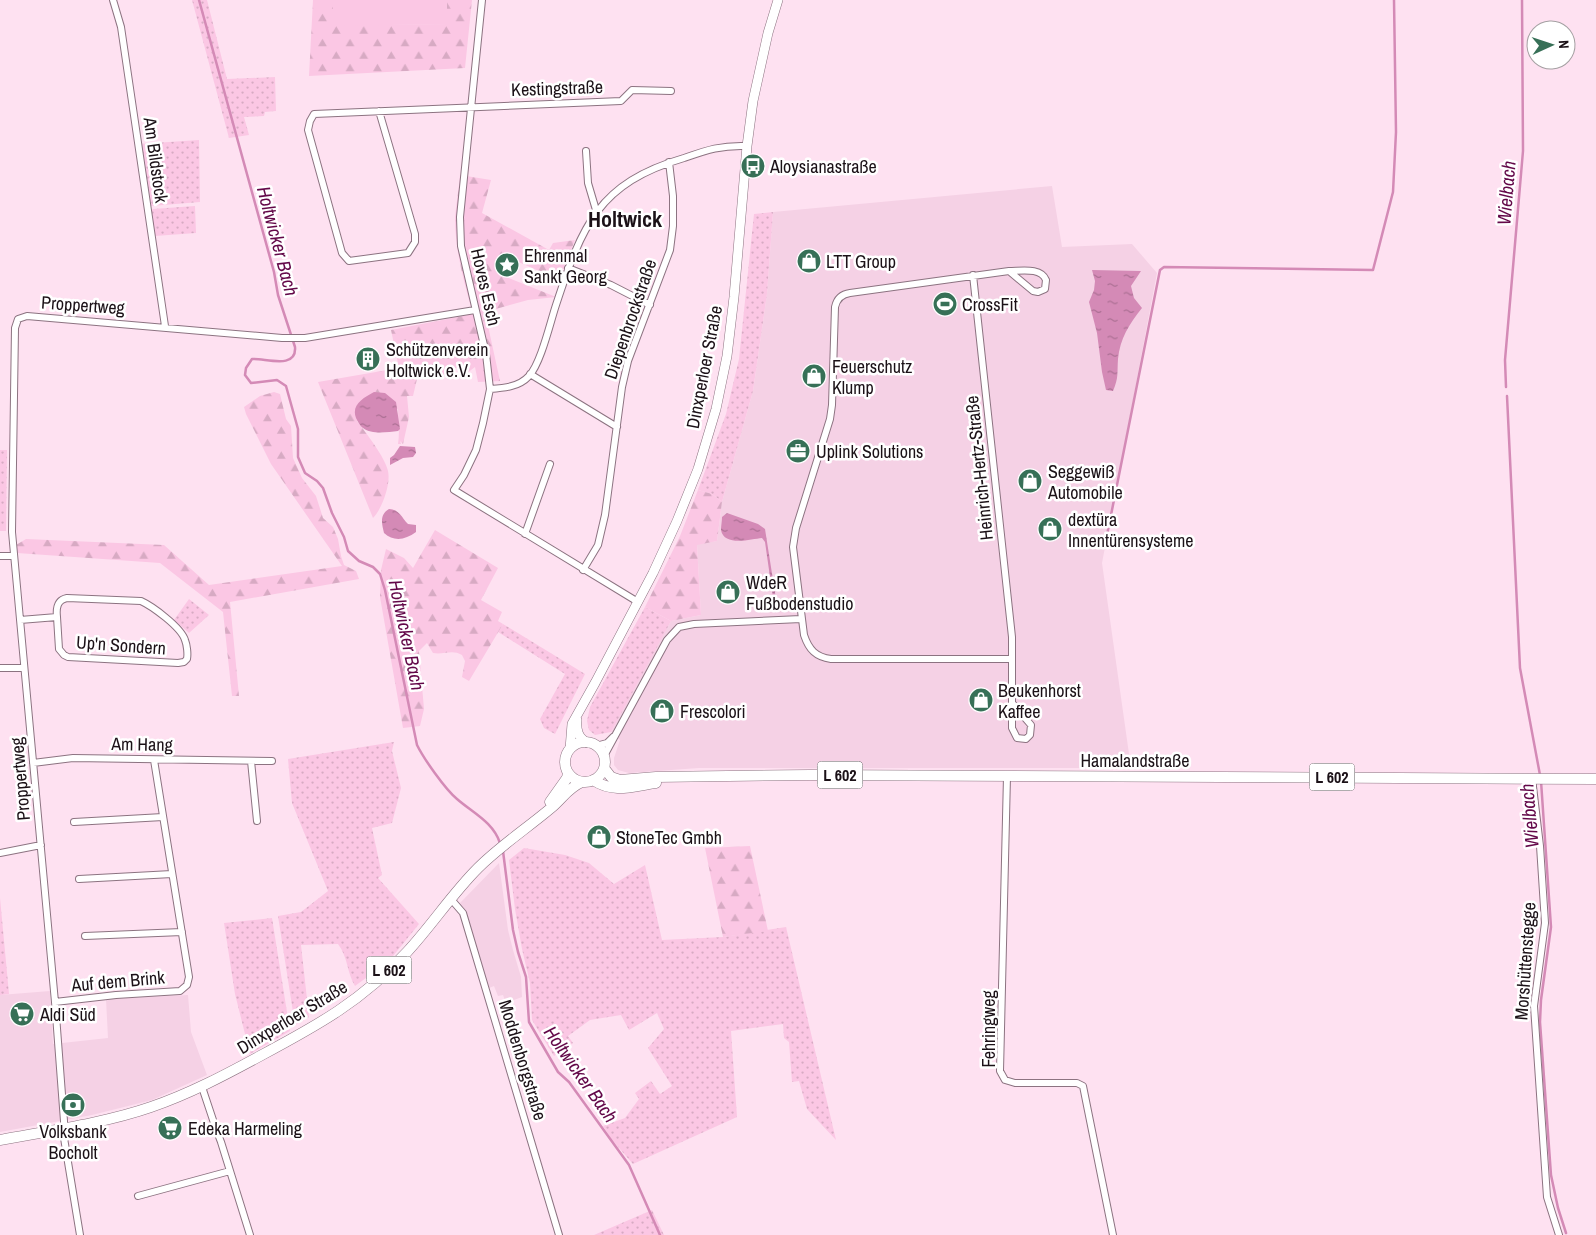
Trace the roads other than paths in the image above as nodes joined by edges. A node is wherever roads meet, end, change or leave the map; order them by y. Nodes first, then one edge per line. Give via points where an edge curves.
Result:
1 (112, 0) edge
2 (482, 0) edge
3 (778, 0) edge
4 (671, 91) dead end
5 (471, 107) junction
6 (379, 111) junction
7 (747, 146) junction
8 (586, 151) dead end
9 (669, 162) junction
10 (596, 210) junction
11 (568, 268) junction
12 (1009, 270) junction
13 (973, 275) junction
14 (650, 305) junction
15 (476, 310) junction
16 (165, 326) junction
17 (530, 374) junction
18 (490, 389) junction
19 (616, 427) junction
20 (550, 464) dead end
21 (525, 534) junction
22 (0, 556) edge
23 (14, 556) junction
24 (583, 570) junction
25 (638, 602) junction
26 (57, 617) junction
27 (801, 619) junction
28 (20, 620) junction
29 (1012, 659) junction
30 (0, 668) edge
31 (24, 668) junction
32 (1012, 704) junction
33 (578, 714) junction
34 (616, 734) junction
35 (592, 744) junction
36 (570, 749) junction
37 (604, 756) junction
38 (154, 760) junction
39 (251, 761) junction
40 (272, 761) dead end
41 (34, 762) junction
42 (604, 768) junction
43 (568, 773) junction
44 (1007, 776) junction
45 (674, 778) junction
46 (1533, 778) junction
47 (1596, 779) edge
48 (593, 780) junction
49 (582, 782) junction
50 (163, 817) junction
51 (538, 817) junction
52 (257, 821) dead end
53 (74, 822) dead end
54 (41, 845) junction
55 (0, 853) edge
56 (172, 874) junction
57 (79, 879) dead end
58 (450, 898) junction
59 (182, 932) junction
60 (85, 936) dead end
61 (55, 1002) junction
62 (202, 1087) junction
63 (64, 1128) junction
64 (0, 1140) edge
65 (230, 1171) junction
66 (138, 1196) dead end
67 (80, 1235) edge
68 (250, 1235) edge
69 (559, 1235) edge
70 (1114, 1235) edge
71 (1559, 1235) edge

1 - 16 street, Am Bildstock via 121,27
2 - 5 street, Hoves Esch
3 - 7 main road, Dinxperloer Straße via 759,69
4 - 5 street, Kestingstraße via 632,90 621,101
5 - 6 street, Kestingstraße
5 - 15 street, Hoves Esch via 460,217 461,246
6 - 6 street, Kestingstraße via 415,242 408,252 349,261 342,253 308,130 314,114
7 - 9 street via 726,145
7 - 25 main road, Dinxperloer Straße via 734,297 727,356 716,408 689,492
8 - 10 street via 588,183
9 - 10 street via 643,172
9 - 14 street, Diepenbrockstraße via 673,226 666,262
10 - 11 street
11 - 14 street
11 - 17 street
12 - 12 street via 1033,291 1045,289 1046,280 1042,274
12 - 13 street
13 - 27 street via 850,293 836,302 830,419 793,547
13 - 29 street, Heinrich-Hertz-Straße via 1006,573
14 - 19 street, Diepenbrockstraße via 628,361
15 - 16 street, Proppertweg via 305,338
15 - 18 street, Hoves Esch
16 - 23 street, Proppertweg via 27,316 18,319 15,328
17 - 18 street via 522,382 506,388
17 - 19 street
18 - 21 street, Hoves Esch via 476,450 454,490
19 - 24 street, Diepenbrockstraße via 605,515 598,544
20 - 21 street
21 - 24 street, Hoves Esch
22 - 23 street
23 - 28 street, Proppertweg
24 - 25 street, Hoves Esch
25 - 33 main road, Dinxperloer Straße
26 - 26 street, Up'n Sondern via 59,649 64,655 178,663 187,659 186,640 181,632 140,601 61,599
26 - 28 street, Up'n Sondern
27 - 29 street via 807,645 824,658
27 - 34 street via 679,627 667,640
28 - 31 street, Proppertweg
29 - 32 street, Heinrich-Hertz-Straße
30 - 31 street
31 - 41 street, Proppertweg
32 - 32 street, Heinrich-Hertz-Straße via 1014,734 1017,738 1026,739 1031,725
33 - 35 main road via 578,734 582,740
33 - 36 main road, Dinxperloer Straße via 572,724
34 - 35 street via 607,743
34 - 37 street
35 - 36 main road via 575,745
35 - 37 main road
36 - 43 main road, L 602 via 565,758
37 - 42 main road
38 - 39 street, Am Hang
38 - 41 street, Am Hang via 73,758
38 - 50 street, Auf dem Brink
39 - 40 street, Am Hang
39 - 52 street
41 - 54 street, Proppertweg
42 - 45 main road, Hamalandstraße / L 602 via 611,777 620,780
42 - 48 main road
43 - 49 main road
43 - 51 main road, Dinxperloer Straße / L 602
44 - 45 main road, Hamalandstraße / L 602
44 - 46 main road, Hamalandstraße / L 602
44 - 70 street, Fehringweg via 1000,1071 1005,1080 1015,1083 1077,1083 1083,1086
45 - 48 main road, Hamalandstraße / L 602 via 616,789
46 - 47 main road, Hamalandstraße / L 602
46 - 71 street, Morshüttenstegge via 1545,923 1534,1006 1547,1197
48 - 49 main road
49 - 51 main road, Dinxperloer Straße via 570,788
50 - 53 street
50 - 56 street, Auf dem Brink
51 - 58 main road, Dinxperloer Straße / L 602 via 496,850
54 - 55 street
54 - 61 street, Proppertweg
56 - 57 street
56 - 59 street, Auf dem Brink
58 - 62 main road, Dinxperloer Straße / L 602 via 408,950 372,987 350,1004 295,1038
58 - 69 street, Moddenborgstraße via 463,913
59 - 60 street
59 - 61 street, Auf dem Brink via 189,977 187,985 180,991 116,994
61 - 63 street, Proppertweg
62 - 63 main road, Dinxperloer Straße / L 602 via 150,1108
62 - 65 street
63 - 64 main road, Dinxperloer Straße / L 602
63 - 67 street, Proppertweg
65 - 66 street
65 - 68 street

